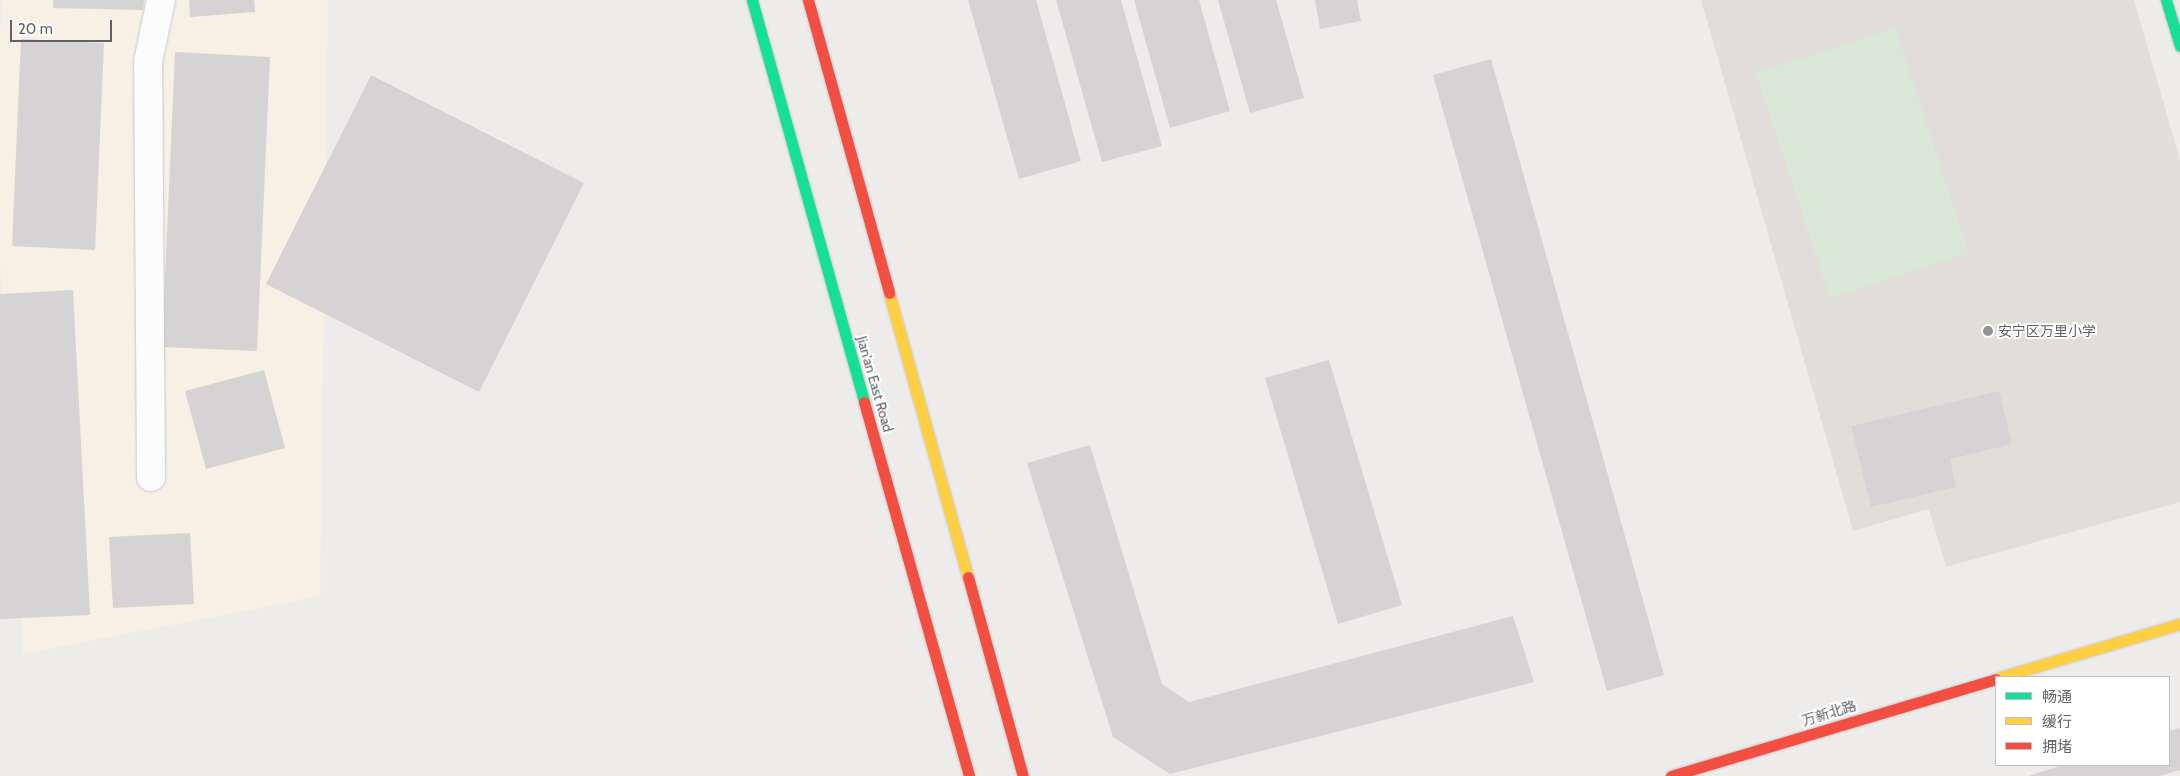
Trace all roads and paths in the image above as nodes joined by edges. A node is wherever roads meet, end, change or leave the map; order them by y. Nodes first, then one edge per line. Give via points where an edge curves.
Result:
1 (161, 0) edge
2 (752, 0) edge
3 (808, 0) edge
4 (2166, 0) edge
5 (2180, 46) edge
6 (151, 477) dead end
7 (2180, 624) edge
8 (2004, 676) edge
9 (1995, 679) edge
10 (969, 776) edge
11 (1023, 776) edge
12 (1671, 776) edge

1 - 6 street via 148,62
2 - 10 main road, Jian'an East Road
3 - 11 main road
4 - 5 main road
7 - 8 main road
9 - 12 main road, 万新北路

